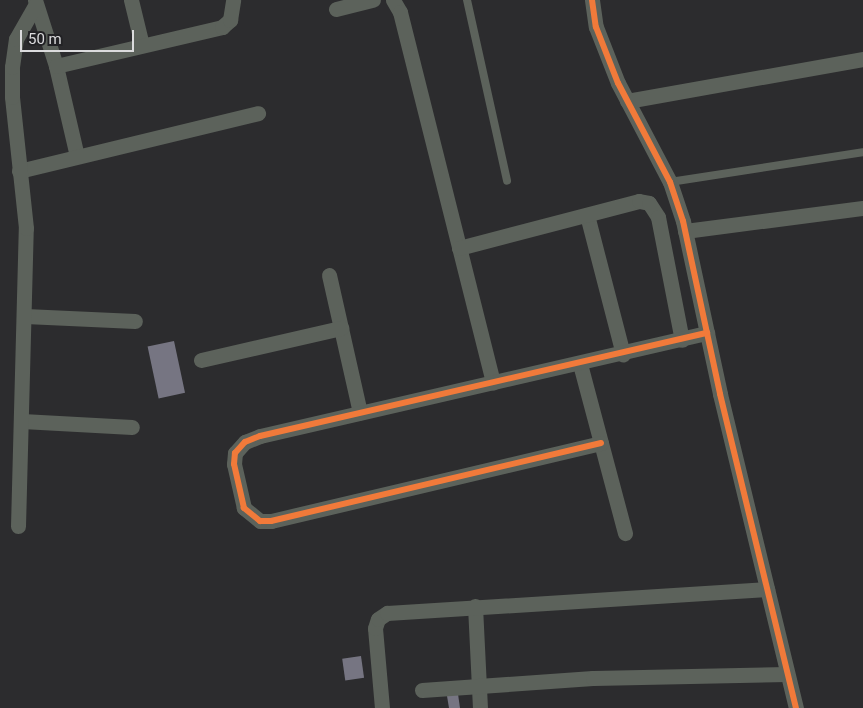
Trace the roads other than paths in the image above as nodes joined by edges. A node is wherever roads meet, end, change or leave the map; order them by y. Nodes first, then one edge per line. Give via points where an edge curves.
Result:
1 (131, 0) edge
2 (233, 0) edge
3 (372, 0) edge
4 (393, 0) edge
5 (467, 0) edge
6 (592, 0) edge
7 (35, 2) edge
8 (336, 9) dead end
9 (142, 46) junction
10 (863, 60) edge
11 (56, 66) junction
12 (627, 101) junction
13 (258, 113) dead end
14 (863, 152) edge
15 (76, 156) junction
16 (19, 171) junction
17 (507, 181) dead end
18 (670, 182) junction
19 (863, 208) edge
20 (587, 215) junction
21 (685, 230) junction
22 (459, 248) junction
23 (329, 275) dead end
24 (25, 316) junction
25 (136, 321) dead end
26 (341, 328) junction
27 (707, 334) junction
28 (682, 340) junction
29 (623, 354) junction
30 (202, 360) dead end
31 (580, 364) junction
32 (493, 383) junction
33 (360, 413) junction
34 (22, 421) junction
35 (132, 427) dead end
36 (601, 443) junction
37 (18, 526) dead end
38 (624, 533) dead end
39 (767, 589) junction
40 (475, 606) junction
41 (787, 674) junction
42 (479, 686) junction
43 (422, 690) dead end
44 (382, 708) edge
45 (480, 708) edge
46 (796, 708) edge

1 - 9 street
2 - 9 street via 230,20 222,27
3 - 8 street
4 - 22 street via 400,12
5 - 17 lane
6 - 12 street via 596,27
7 - 11 street
7 - 16 street via 16,39 13,54 12,97
9 - 11 street
10 - 12 street
11 - 15 street
12 - 18 street
13 - 15 street
14 - 18 lane
15 - 16 street
16 - 24 street via 26,228
18 - 21 street
19 - 21 street
20 - 22 street
20 - 28 street via 638,202 649,203 658,217
20 - 29 street
21 - 27 street
22 - 32 street
23 - 26 street
24 - 25 street
24 - 34 street
26 - 30 street
26 - 33 street
27 - 28 street
27 - 39 street
28 - 29 street
29 - 31 street
31 - 32 street
31 - 36 street
32 - 33 street
33 - 36 street via 245,442 235,453 234,464 244,508 250,516 260,521 271,521
34 - 35 street
34 - 37 street
36 - 38 street
39 - 40 street
39 - 41 street
40 - 42 street
40 - 44 street via 398,612 378,619 376,644
41 - 42 street via 593,678
41 - 46 street
42 - 43 street
42 - 45 street

